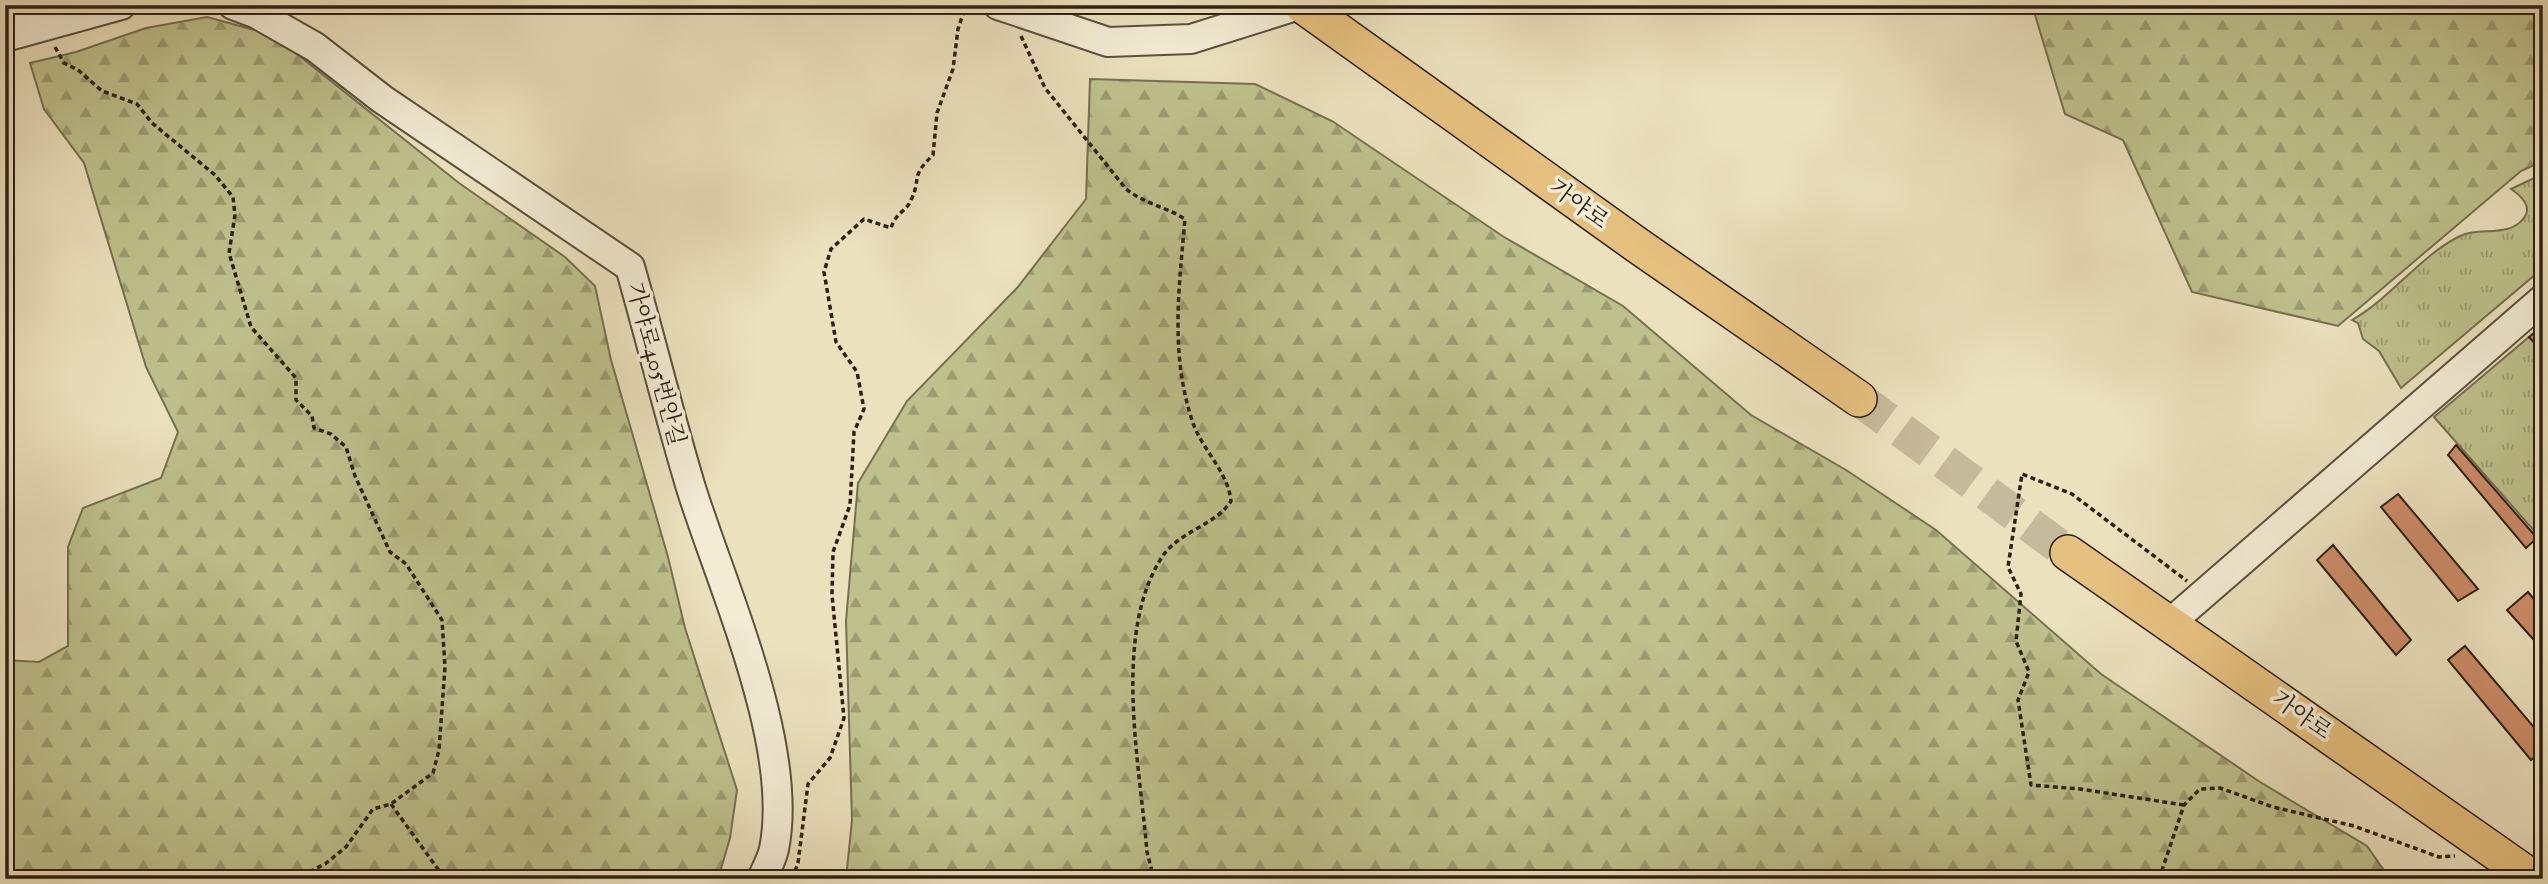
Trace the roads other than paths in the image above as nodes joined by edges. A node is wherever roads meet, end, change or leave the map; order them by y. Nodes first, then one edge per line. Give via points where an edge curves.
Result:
1 (121, 5) edge
2 (233, 5) edge
3 (998, 5) edge
4 (1300, 5) edge
5 (16, 26) edge
6 (2543, 299) edge
7 (1860, 399) tunnel mouth
8 (2068, 553) tunnel mouth
9 (2170, 622) junction
10 (762, 879) edge
11 (2534, 879) edge

1 - 5 street
2 - 10 street, 가야로405번안길 via 315,47 382,99 630,267 673,428 766,724 776,808 774,849
3 - 4 street via 1108,42 1191,39
4 - 7 main road, 가야로
6 - 9 street
8 - 9 main road, 가야로
9 - 11 main road, 가야로

